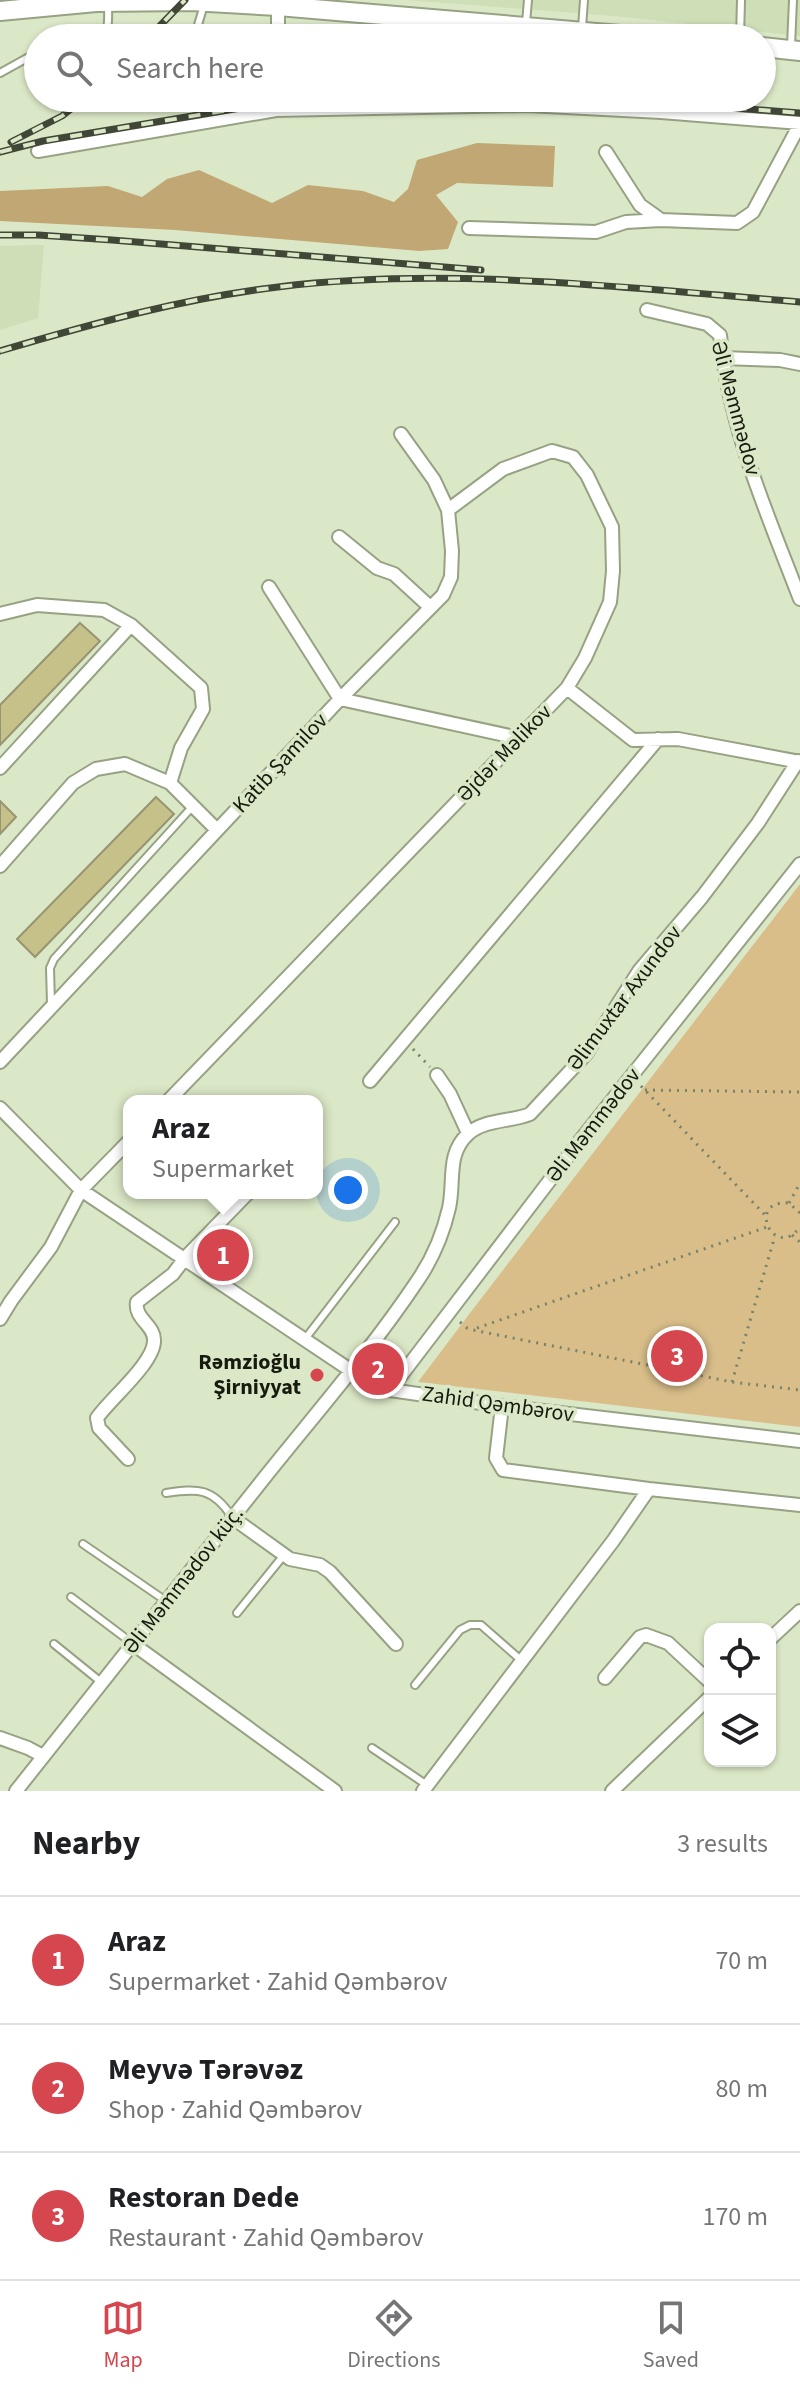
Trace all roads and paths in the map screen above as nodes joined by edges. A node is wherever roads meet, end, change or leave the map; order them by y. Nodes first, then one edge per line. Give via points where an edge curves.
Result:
1 (135, 0) edge
2 (528, 0) edge
3 (584, 0) edge
4 (741, 0) edge
5 (793, 0) edge
6 (109, 2) edge
7 (206, 2) junction
8 (278, 3) edge
9 (0, 11) edge
10 (108, 24) edge
11 (199, 24) edge
12 (278, 24) edge
13 (410, 24) edge
14 (526, 24) edge
15 (582, 24) edge
16 (740, 24) edge
17 (795, 50) edge
18 (24, 60) edge
19 (0, 73) edge
20 (235, 112) edge
21 (661, 112) edge
22 (800, 124) edge
23 (38, 151) dead end
24 (606, 152) dead end
25 (661, 220) junction
26 (469, 228) dead end
27 (647, 310) dead end
28 (722, 358) junction
29 (800, 364) edge
30 (401, 434) dead end
31 (448, 510) junction
32 (339, 537) dead end
33 (796, 574) edge
34 (269, 587) dead end
35 (800, 599) edge
36 (430, 607) junction
37 (0, 614) edge
38 (131, 625) junction
39 (567, 688) junction
40 (340, 699) junction
41 (519, 738) junction
42 (658, 739) junction
43 (799, 761) edge
44 (0, 768) edge
45 (170, 783) junction
46 (193, 806) junction
47 (217, 830) junction
48 (800, 864) edge
49 (0, 866) edge
50 (51, 1008) junction
51 (405, 1040) junction
52 (0, 1062) edge
53 (437, 1075) joint
54 (370, 1081) dead end
55 (800, 1092) edge
56 (174, 1095) edge
57 (0, 1108) edge
58 (10, 1118) junction
59 (0, 1128) edge
60 (468, 1133) junction
61 (123, 1147) edge
62 (800, 1183) edge
63 (81, 1190) junction
64 (242, 1199) edge
65 (789, 1203) junction
66 (800, 1213) edge
67 (766, 1216) junction
68 (395, 1222) dead end
69 (767, 1227) junction
70 (800, 1227) edge
71 (792, 1235) junction
72 (775, 1236) junction
73 (800, 1242) edge
74 (185, 1258) junction
75 (5, 1300) edge
76 (450, 1311) junction
77 (0, 1319) edge
78 (473, 1330) junction
79 (305, 1339) junction
80 (351, 1370) junction
81 (732, 1382) junction
82 (390, 1390) junction
83 (800, 1390) edge
84 (502, 1406) junction
85 (800, 1441) edge
86 (128, 1459) dead end
87 (649, 1489) junction
88 (166, 1493) dead end
89 (800, 1505) edge
90 (233, 1518) junction
91 (83, 1544) dead end
92 (284, 1555) junction
93 (71, 1597) dead end
94 (167, 1601) junction
95 (800, 1611) edge
96 (237, 1613) dead end
97 (776, 1633) edge
98 (54, 1644) dead end
99 (133, 1644) junction
100 (396, 1644) dead end
101 (522, 1661) junction
102 (704, 1676) edge
103 (605, 1678) dead end
104 (102, 1683) junction
105 (415, 1685) dead end
106 (704, 1703) edge
107 (0, 1738) edge
108 (372, 1748) dead end
109 (43, 1756) junction
110 (425, 1788) edge
111 (331, 1790) edge
112 (16, 1791) edge
113 (612, 1791) edge

1 - 6 main road
1 - 7 main road
2 - 14 lane
3 - 15 lane
4 - 16 lane
5 - 17 lane
6 - 9 main road
6 - 10 lane
7 - 8 main road
7 - 11 lane
8 - 12 street
8 - 13 main road
18 - 19 lane
20 - 23 street
21 - 22 street
22 - 25 street via 753,212 737,223
24 - 25 street via 640,205
25 - 26 street via 626,222 596,232
27 - 28 street, Əli Məmmədov via 707,324 720,335
28 - 29 street
28 - 33 street, Əli Məmmədov via 743,448
30 - 31 street, Katib Şamilov
31 - 36 street, Katib Şamilov via 451,577
31 - 39 street, Əjdər Məlikov via 503,469 552,451 573,457 587,475 612,527 613,571 610,602
32 - 36 street via 377,568 394,574
33 - 35 street, Əli Məmmədov
34 - 40 street
36 - 40 street, Katib Şamilov
37 - 38 street via 37,605 104,610
38 - 44 street
38 - 45 street via 201,688 203,709 181,748
39 - 41 street, Əjdər Məlikov
39 - 42 street via 633,740
40 - 41 street
40 - 47 street, Katib Şamilov
41 - 56 street, Əjdər Məlikov
42 - 43 street
42 - 51 street
43 - 60 street, Əlimuxtar Axundov via 702,897 639,971 586,1054 530,1114
45 - 46 street
45 - 49 street via 125,764 96,769 73,783
46 - 47 street
46 - 50 lane via 54,959
47 - 50 street, Katib Şamilov
48 - 76 street, Əli Məmmədov
50 - 52 street, Katib Şamilov
51 - 53 path
51 - 54 street
53 - 60 street
55 - 67 path via 645,1090
57 - 58 street, Zahid Qəmbərov
58 - 59 street
58 - 63 street, Zahid Qəmbərov
60 - 80 street via 452,1159 450,1204 435,1250
61 - 63 street
62 - 65 path
63 - 74 street, Zahid Qəmbərov
63 - 75 street via 51,1247
64 - 74 street
65 - 66 path
65 - 67 path via 778,1203
67 - 69 path
68 - 79 lane
69 - 72 path
69 - 78 path
70 - 71 path
71 - 72 path
71 - 73 path
72 - 81 path
74 - 79 street, Zahid Qəmbərov
74 - 86 street via 137,1302 137,1314 153,1335 153,1346 97,1418 99,1428
75 - 77 street
76 - 78 path
76 - 82 street, Əli Məmmədov
78 - 81 path
79 - 80 street, Zahid Qəmbərov
80 - 82 street, Zahid Qəmbərov
80 - 90 street, Əli Məmmədov küç.
81 - 83 path
82 - 84 street, Zahid Qəmbərov
84 - 85 street, Zahid Qəmbərov
84 - 87 street via 496,1458 503,1470
87 - 89 street
87 - 101 street
88 - 90 lane via 202,1490
90 - 92 street
90 - 94 street, Əli Məmmədov küç.
91 - 94 lane
92 - 96 lane
92 - 100 street via 330,1572
93 - 99 lane
94 - 99 street, Əli Məmmədov küç.
95 - 97 street
98 - 104 lane
99 - 104 street, Əli Məmmədov küç.
99 - 111 street
101 - 105 lane via 481,1625 470,1625
101 - 110 street
102 - 103 street via 668,1643 646,1635
104 - 109 street, Əli Məmmədov küç.
106 - 113 street
107 - 109 street
108 - 110 lane
109 - 112 street, Əli Məmmədov küç.

